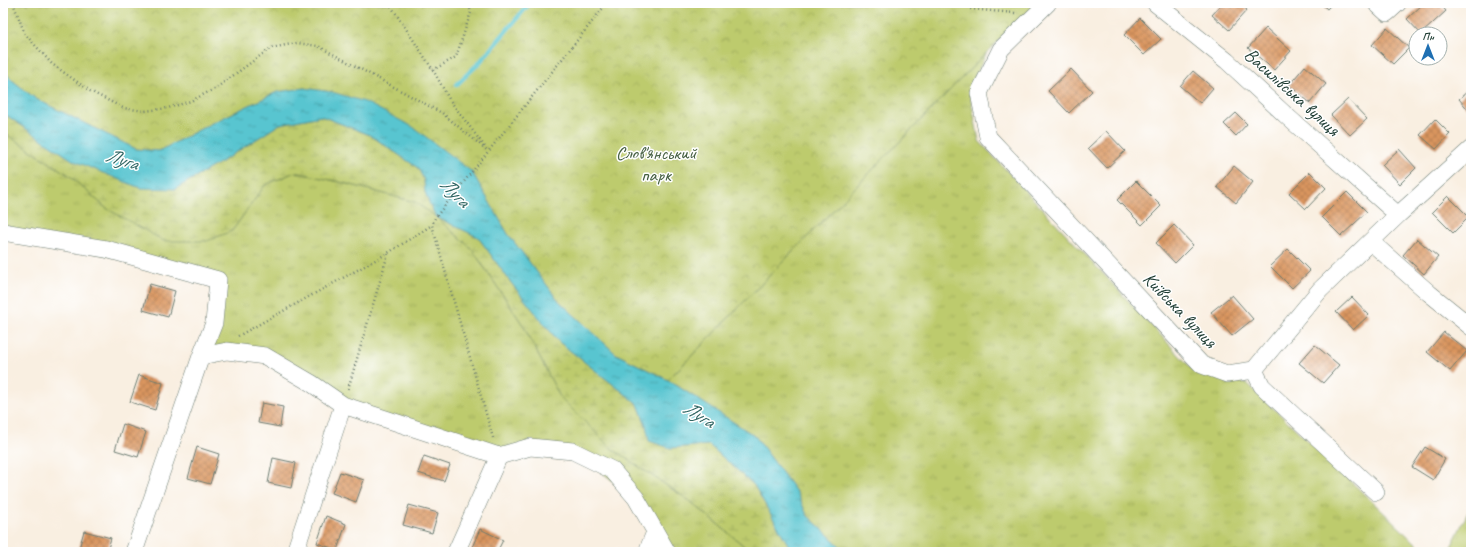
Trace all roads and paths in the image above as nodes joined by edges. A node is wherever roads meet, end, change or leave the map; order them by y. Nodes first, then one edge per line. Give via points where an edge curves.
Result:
1 (13, 3) edge
2 (389, 3) edge
3 (468, 3) edge
4 (607, 3) edge
5 (965, 3) edge
6 (1155, 3) edge
7 (1376, 3) edge
8 (1398, 3) edge
9 (1042, 9) edge
10 (433, 70) junction
11 (1471, 149) edge
12 (488, 150) junction
13 (1398, 215) junction
14 (432, 225) junction
15 (3, 232) edge
16 (1371, 242) junction
17 (388, 253) junction
18 (1471, 327) edge
19 (235, 337) dead end
20 (201, 356) junction
21 (1254, 370) junction
22 (343, 405) junction
23 (498, 456) junction
24 (1376, 492) dead end
25 (655, 532) junction
26 (134, 552) edge
27 (295, 552) edge
28 (456, 552) edge
29 (647, 552) edge
30 (666, 552) edge

1 - 12 path via 25,34 52,64 90,91 123,108 145,111 191,101 216,88 271,48 297,44 318,46 442,113
2 - 10 path
3 - 10 path via 471,12 456,57
4 - 12 path
5 - 9 path via 970,9
6 - 13 street, Василівська вулиця via 1227,61
7 - 8 street via 1387,13
9 - 21 street, Київська вулиця via 1001,49 979,93 988,138 1202,366 1227,374
10 - 12 path via 449,99
11 - 13 street
12 - 14 path
13 - 16 street
14 - 17 path
14 - 23 path
15 - 20 street via 106,249 218,280 214,323
16 - 18 street
16 - 21 street via 1320,290
17 - 19 path
17 - 22 path
20 - 22 street via 227,351 265,356
20 - 26 street
21 - 24 street via 1262,386
22 - 23 street
22 - 27 street
23 - 25 street via 530,447 573,451 612,470 636,498
23 - 28 street
25 - 29 street
25 - 30 street

